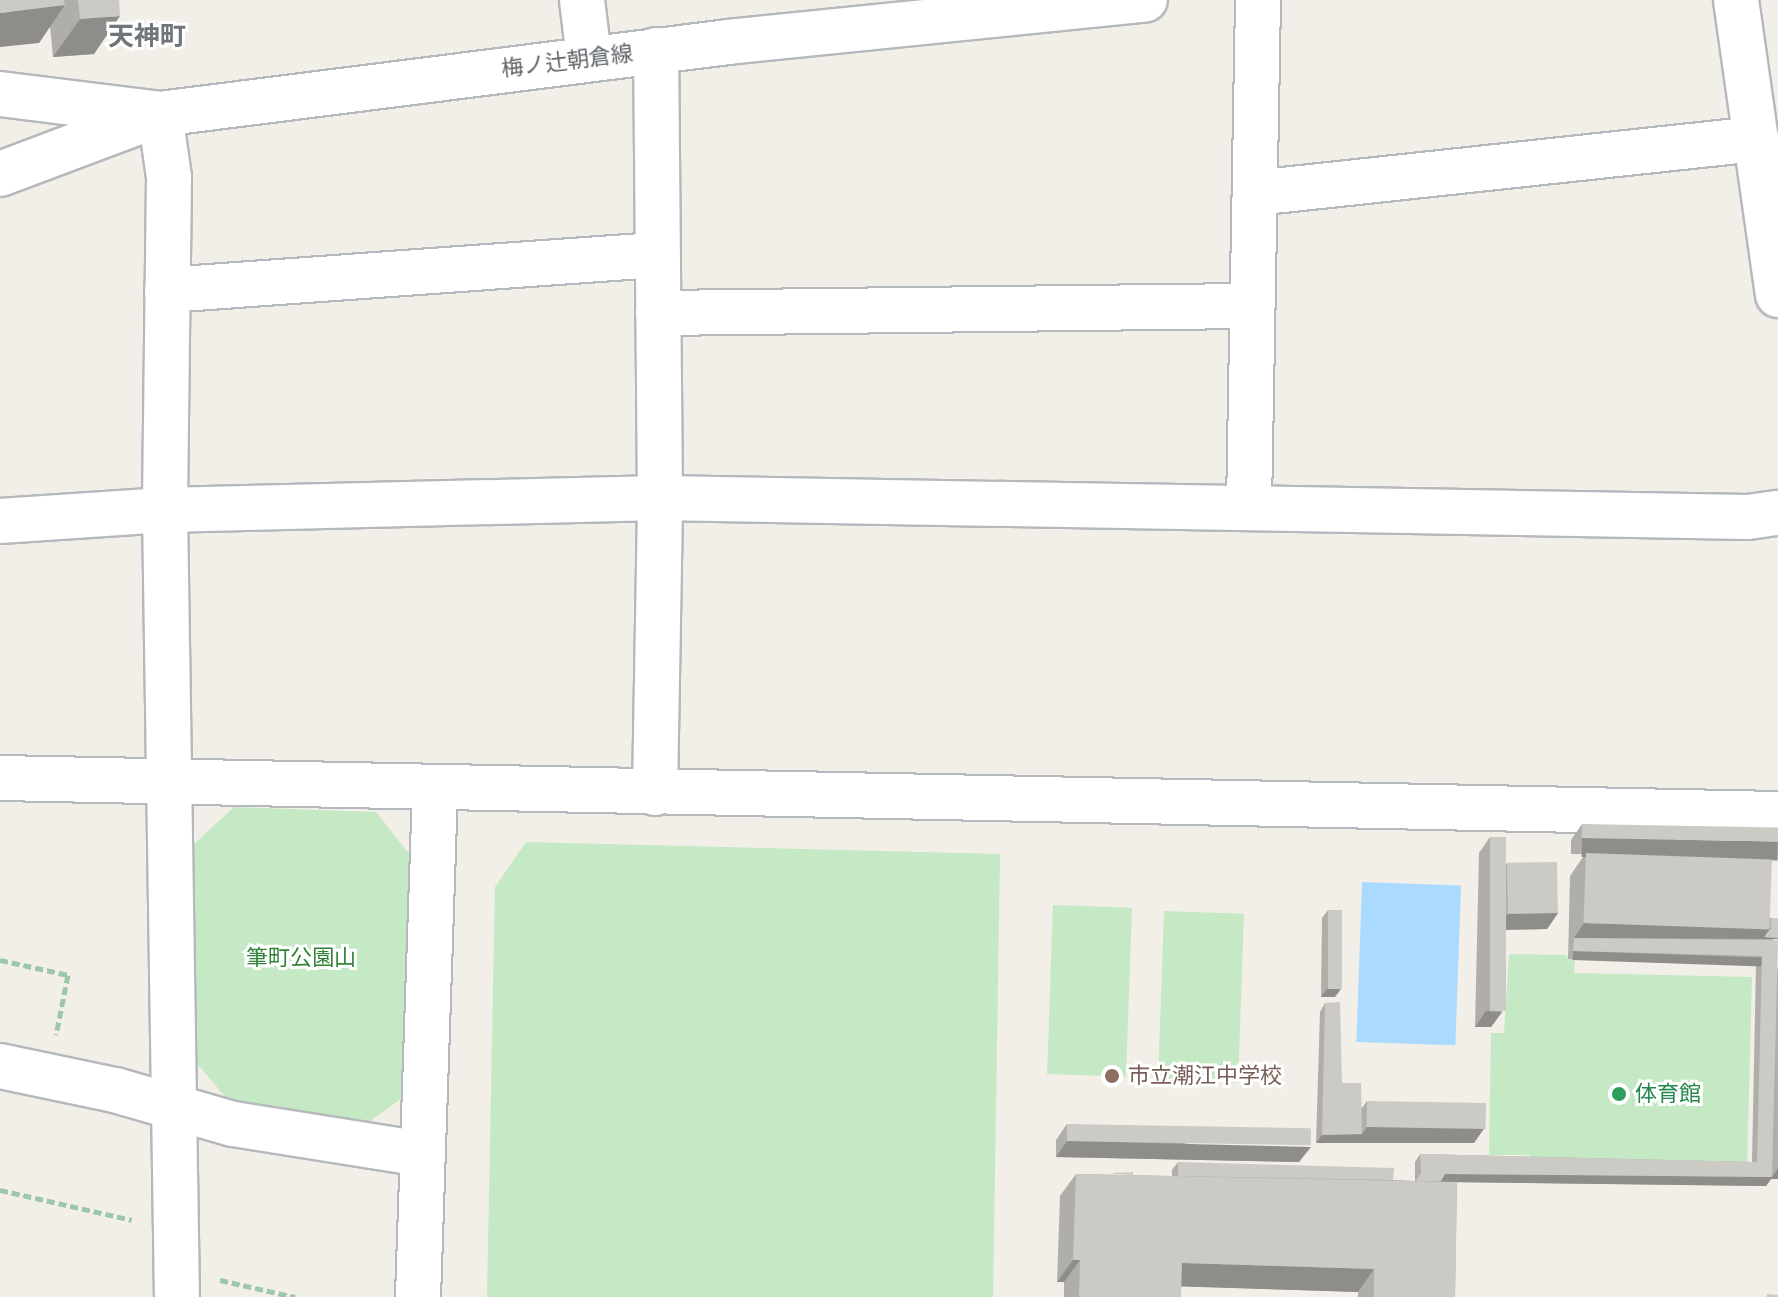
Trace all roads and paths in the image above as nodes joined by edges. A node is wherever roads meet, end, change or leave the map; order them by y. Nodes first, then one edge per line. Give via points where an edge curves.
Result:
1 (582, 0) edge
2 (1145, 0) edge
3 (1258, 0) edge
4 (1736, 0) edge
5 (656, 50) junction
6 (589, 58) junction
7 (0, 94) edge
8 (160, 114) junction
9 (1756, 139) junction
10 (0, 174) edge
11 (1255, 193) junction
12 (1774, 236) edge
13 (658, 255) junction
14 (167, 290) junction
15 (1778, 295) edge
16 (1252, 306) junction
17 (658, 313) junction
18 (660, 498) junction
19 (1249, 506) junction
20 (165, 510) junction
21 (1778, 513) edge
22 (0, 521) edge
23 (0, 778) edge
24 (168, 781) junction
25 (435, 789) junction
26 (655, 793) junction
27 (1778, 814) edge
28 (0, 960) edge
29 (0, 1066) edge
30 (49, 1076) junction
31 (174, 1108) junction
32 (423, 1154) junction
33 (0, 1190) edge
34 (176, 1265) edge
35 (295, 1297) edge
36 (418, 1297) edge

1 - 6 street
2 - 5 street, 梅ノ辻朝倉線
3 - 11 street
4 - 9 street
5 - 6 street, 梅ノ辻朝倉線
5 - 13 street
6 - 8 street, 梅ノ辻朝倉線
7 - 8 street
8 - 10 street, 梅ノ辻朝倉線
8 - 14 street via 169,177
9 - 11 street
9 - 12 street
11 - 16 street
12 - 15 street
13 - 14 street
13 - 17 street
14 - 20 street
16 - 17 street
16 - 19 street
17 - 18 street
18 - 19 street
18 - 20 street
18 - 26 street
19 - 21 street via 1733,517
20 - 22 street
20 - 24 street
23 - 24 street
24 - 25 street
24 - 31 street
25 - 26 street
25 - 32 street
26 - 27 street
28 - 30 path via 68,975
29 - 30 street
30 - 31 street
31 - 32 street via 233,1124
31 - 34 street
32 - 36 street
33 - 34 path
34 - 35 path

